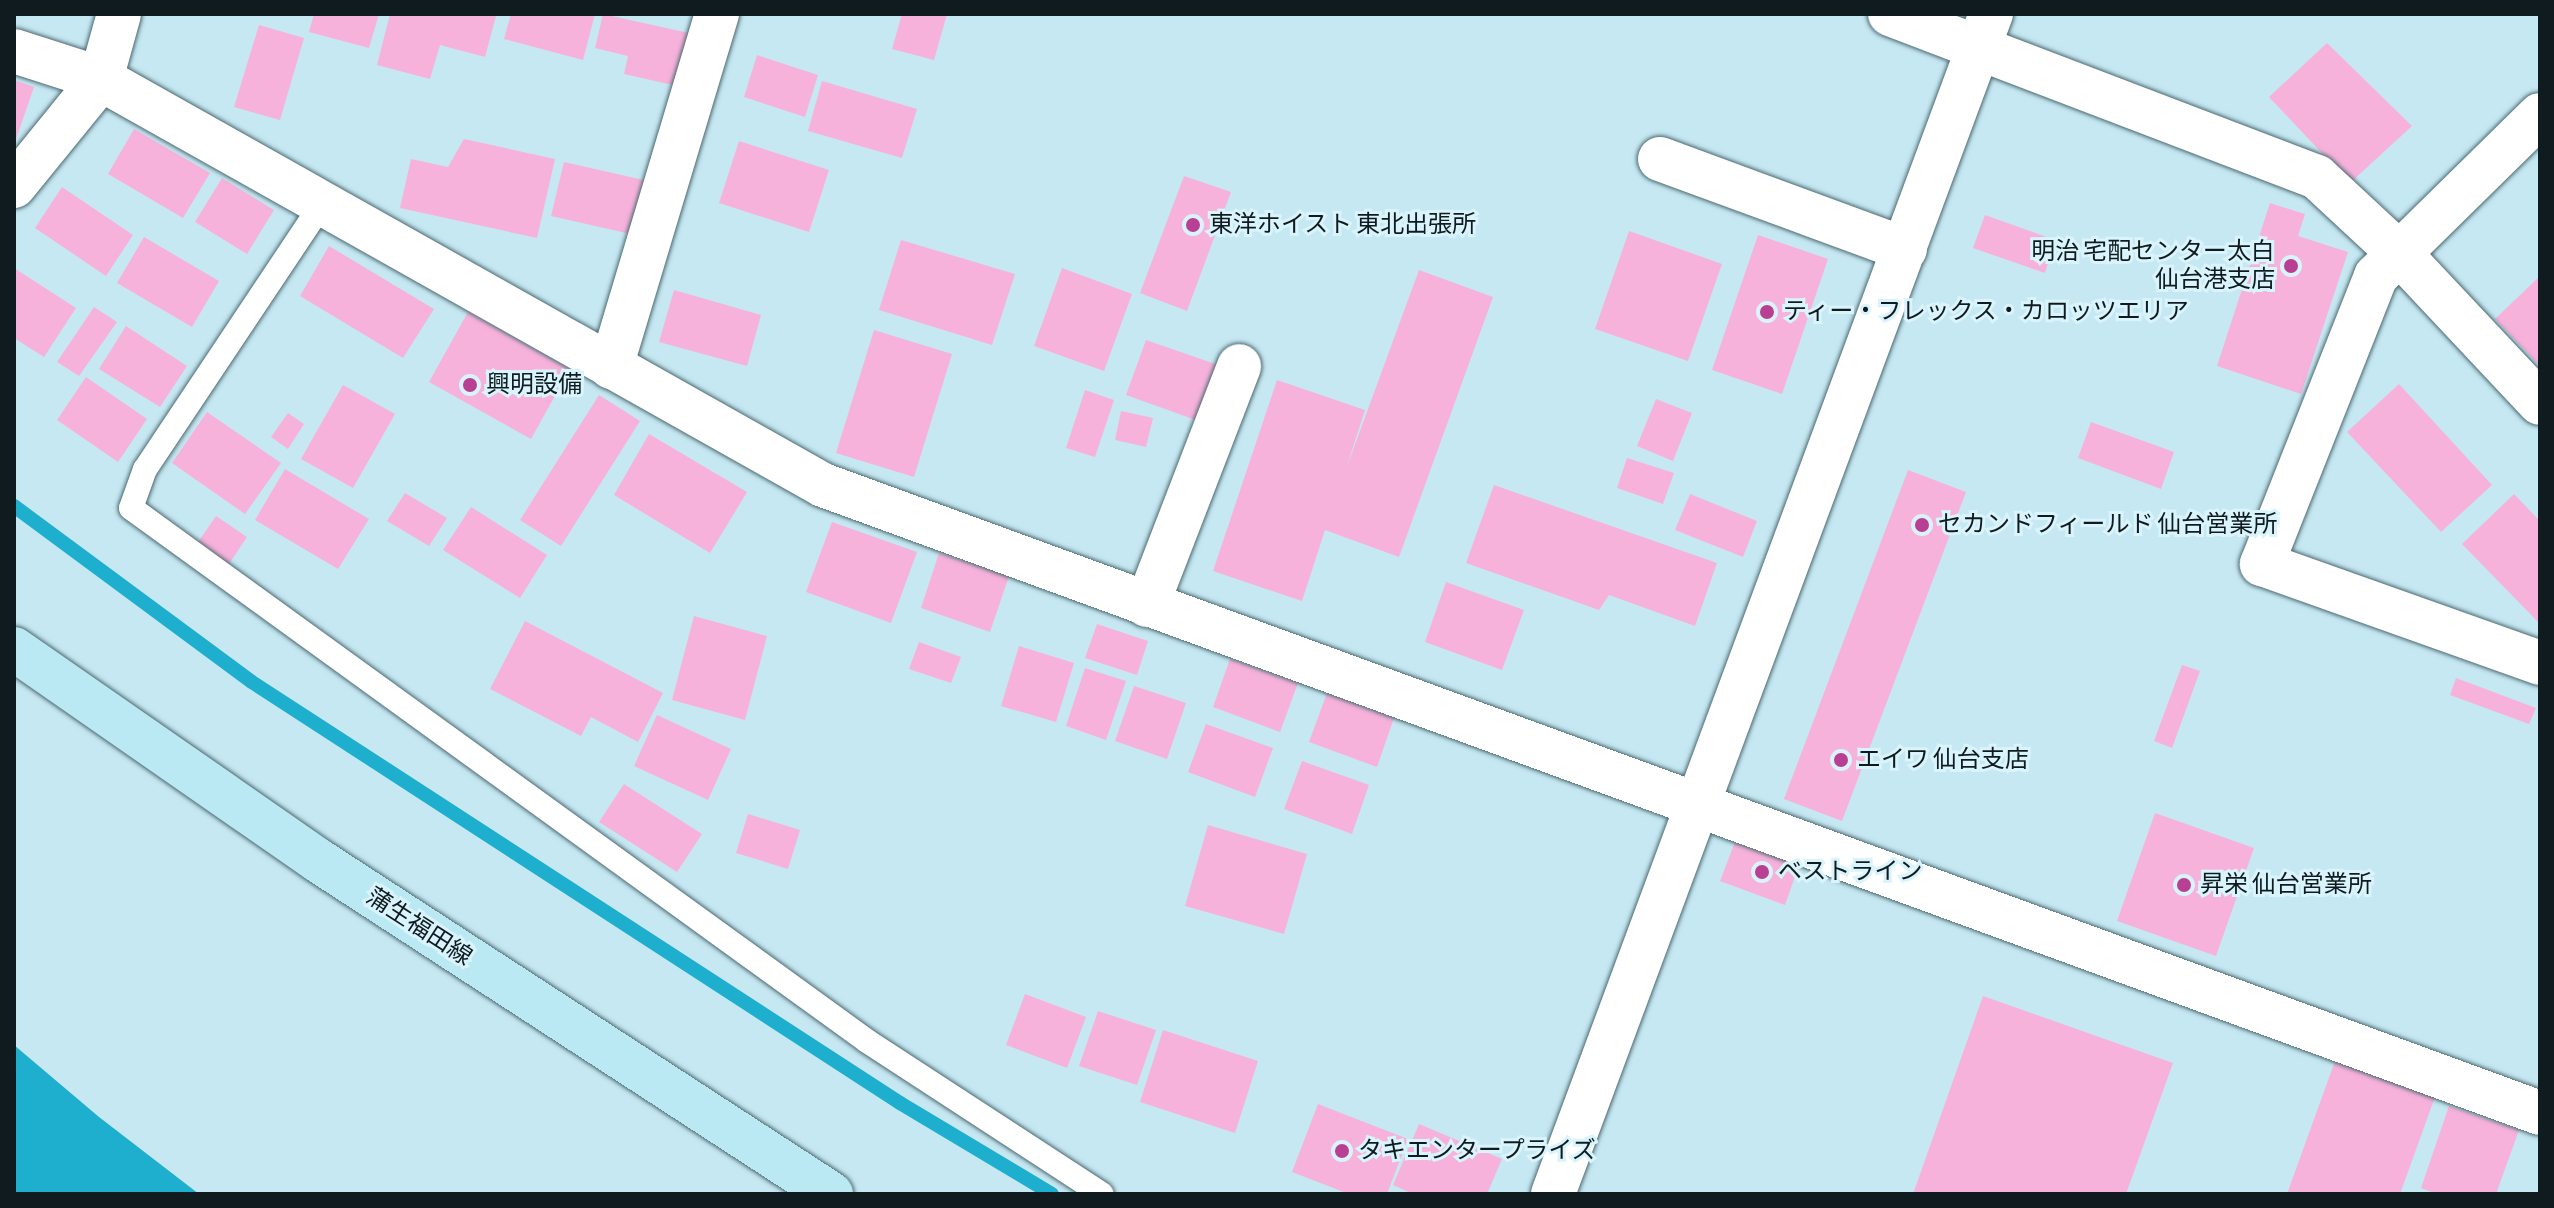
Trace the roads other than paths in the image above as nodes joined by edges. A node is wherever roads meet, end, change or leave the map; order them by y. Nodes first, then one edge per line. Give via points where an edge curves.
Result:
1 (119, 14) edge
2 (717, 14) edge
3 (1890, 14) edge
4 (1985, 30) edge
5 (14, 51) edge
6 (101, 79) junction
7 (2540, 115) edge
8 (1660, 159) dead end
9 (14, 186) edge
10 (322, 204) junction
11 (1905, 249) junction
12 (2400, 254) junction
13 (1239, 366) dead end
14 (611, 367) junction
15 (2540, 403) edge
16 (1147, 605) junction
17 (14, 649) edge
18 (2540, 663) edge
19 (1699, 806) junction
20 (2540, 1113) edge
21 (831, 1194) edge
22 (1102, 1194) edge
23 (1553, 1194) edge

1 - 6 street
2 - 14 street
3 - 4 street
4 - 11 street
4 - 12 street via 2317,177
5 - 6 street
6 - 9 street
6 - 10 street
7 - 12 street
8 - 11 street
10 - 14 street
10 - 22 lane via 145,469 131,508 867,1041
11 - 19 street
12 - 15 street
12 - 18 street via 2376,276 2262,564
13 - 16 street
14 - 16 street via 823,485
16 - 19 street
17 - 21 main road, 蒲生福田線 via 319,861
19 - 20 street
19 - 23 street

